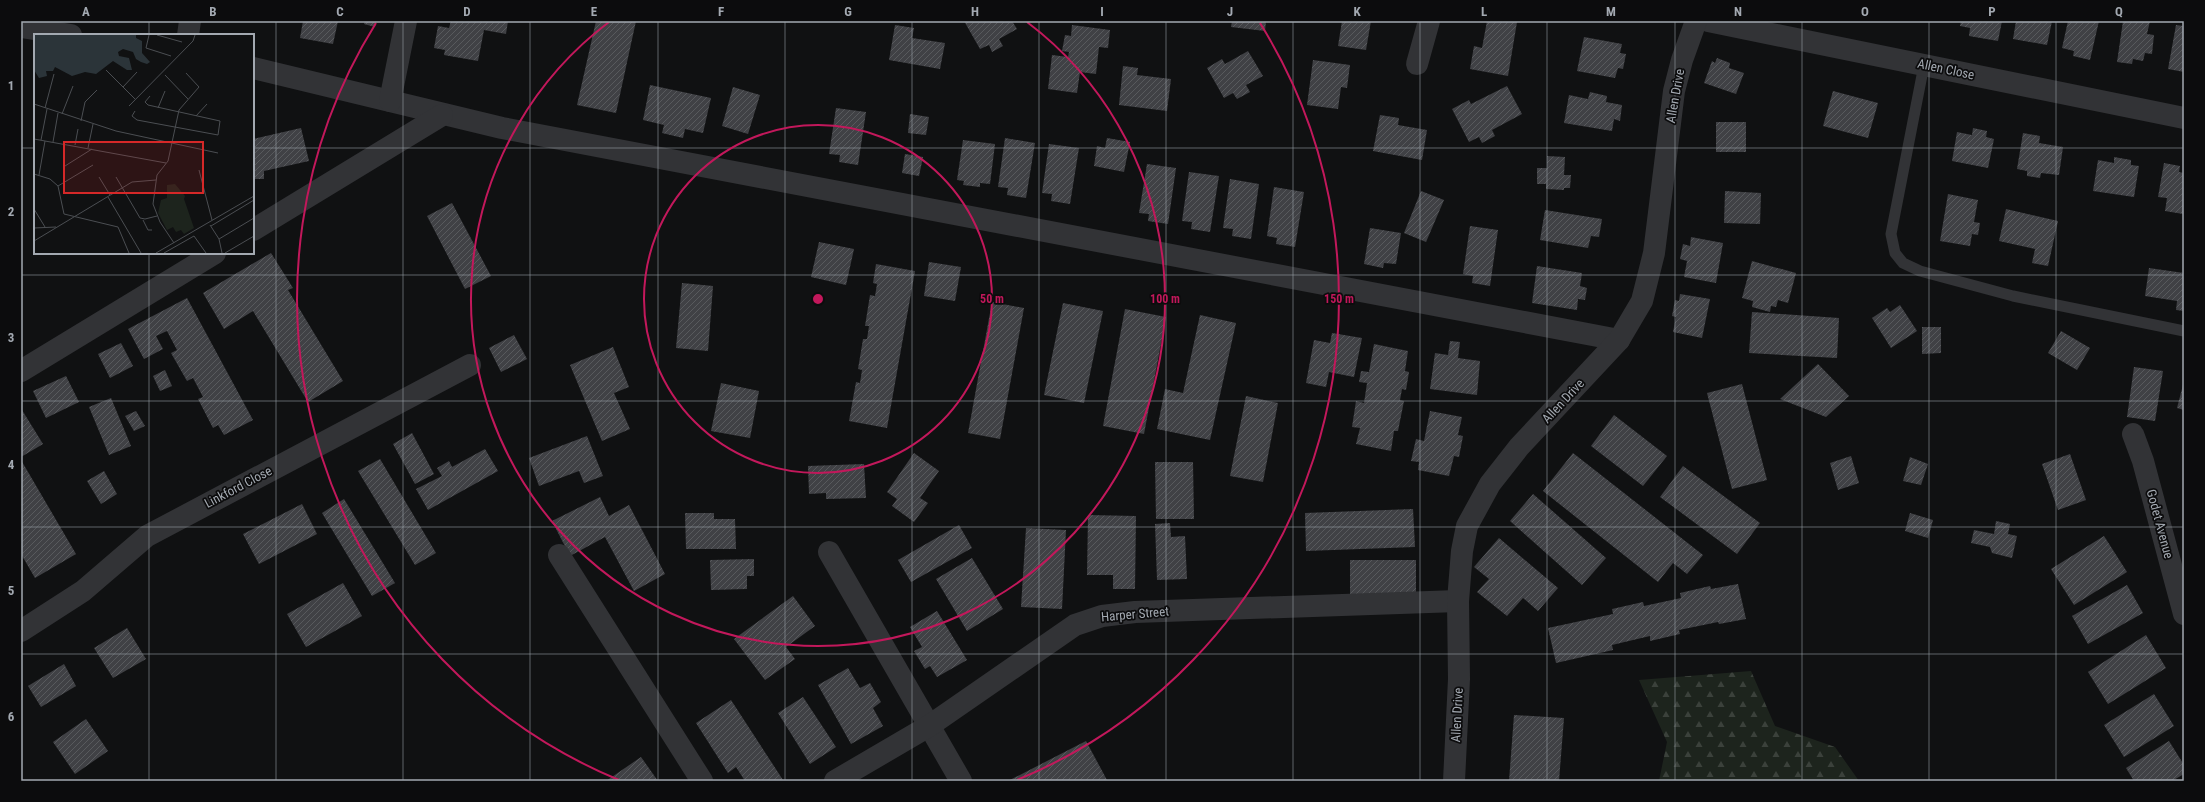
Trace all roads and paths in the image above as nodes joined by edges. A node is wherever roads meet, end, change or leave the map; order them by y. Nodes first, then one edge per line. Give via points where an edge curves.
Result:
1 (190, 21) edge
2 (406, 21) edge
3 (1428, 21) edge
4 (1696, 21) edge
5 (1708, 21) edge
6 (21, 27) edge
7 (65, 34) edge
8 (188, 34) edge
9 (1417, 64) dead end
10 (1924, 65) junction
11 (254, 68) edge
12 (390, 101) junction
13 (442, 115) junction
14 (2184, 118) edge
15 (254, 229) edge
16 (213, 254) edge
17 (2184, 331) edge
18 (1619, 340) junction
19 (470, 365) dead end
20 (21, 371) edge
21 (2133, 434) dead end
22 (829, 552) dead end
23 (559, 555) dead end
24 (1458, 601) junction
25 (2184, 614) edge
26 (21, 631) edge
27 (929, 726) junction
28 (702, 781) edge
29 (835, 781) edge
30 (961, 781) edge
31 (1454, 781) edge

1 - 8 street
2 - 12 street
3 - 9 street
4 - 18 street, Allen Drive via 1674,91 1650,274 1642,301
5 - 10 street, Allen Close
6 - 7 street
10 - 14 street, Allen Close
10 - 17 lane via 1891,234 1895,253 1903,263 1927,273 2013,296
11 - 12 street
12 - 13 street
13 - 15 street
13 - 18 street
16 - 20 street
18 - 24 street, Allen Drive via 1519,447 1490,484 1467,526
19 - 26 street, Linkford Close via 147,536 83,591
21 - 25 street, Godet Avenue via 2143,461
22 - 27 street
23 - 28 street
24 - 27 street, Harper Street via 1135,612 1102,616 1075,625
24 - 31 street, Allen Drive via 1459,679
27 - 29 street, Harper Street
27 - 30 street

